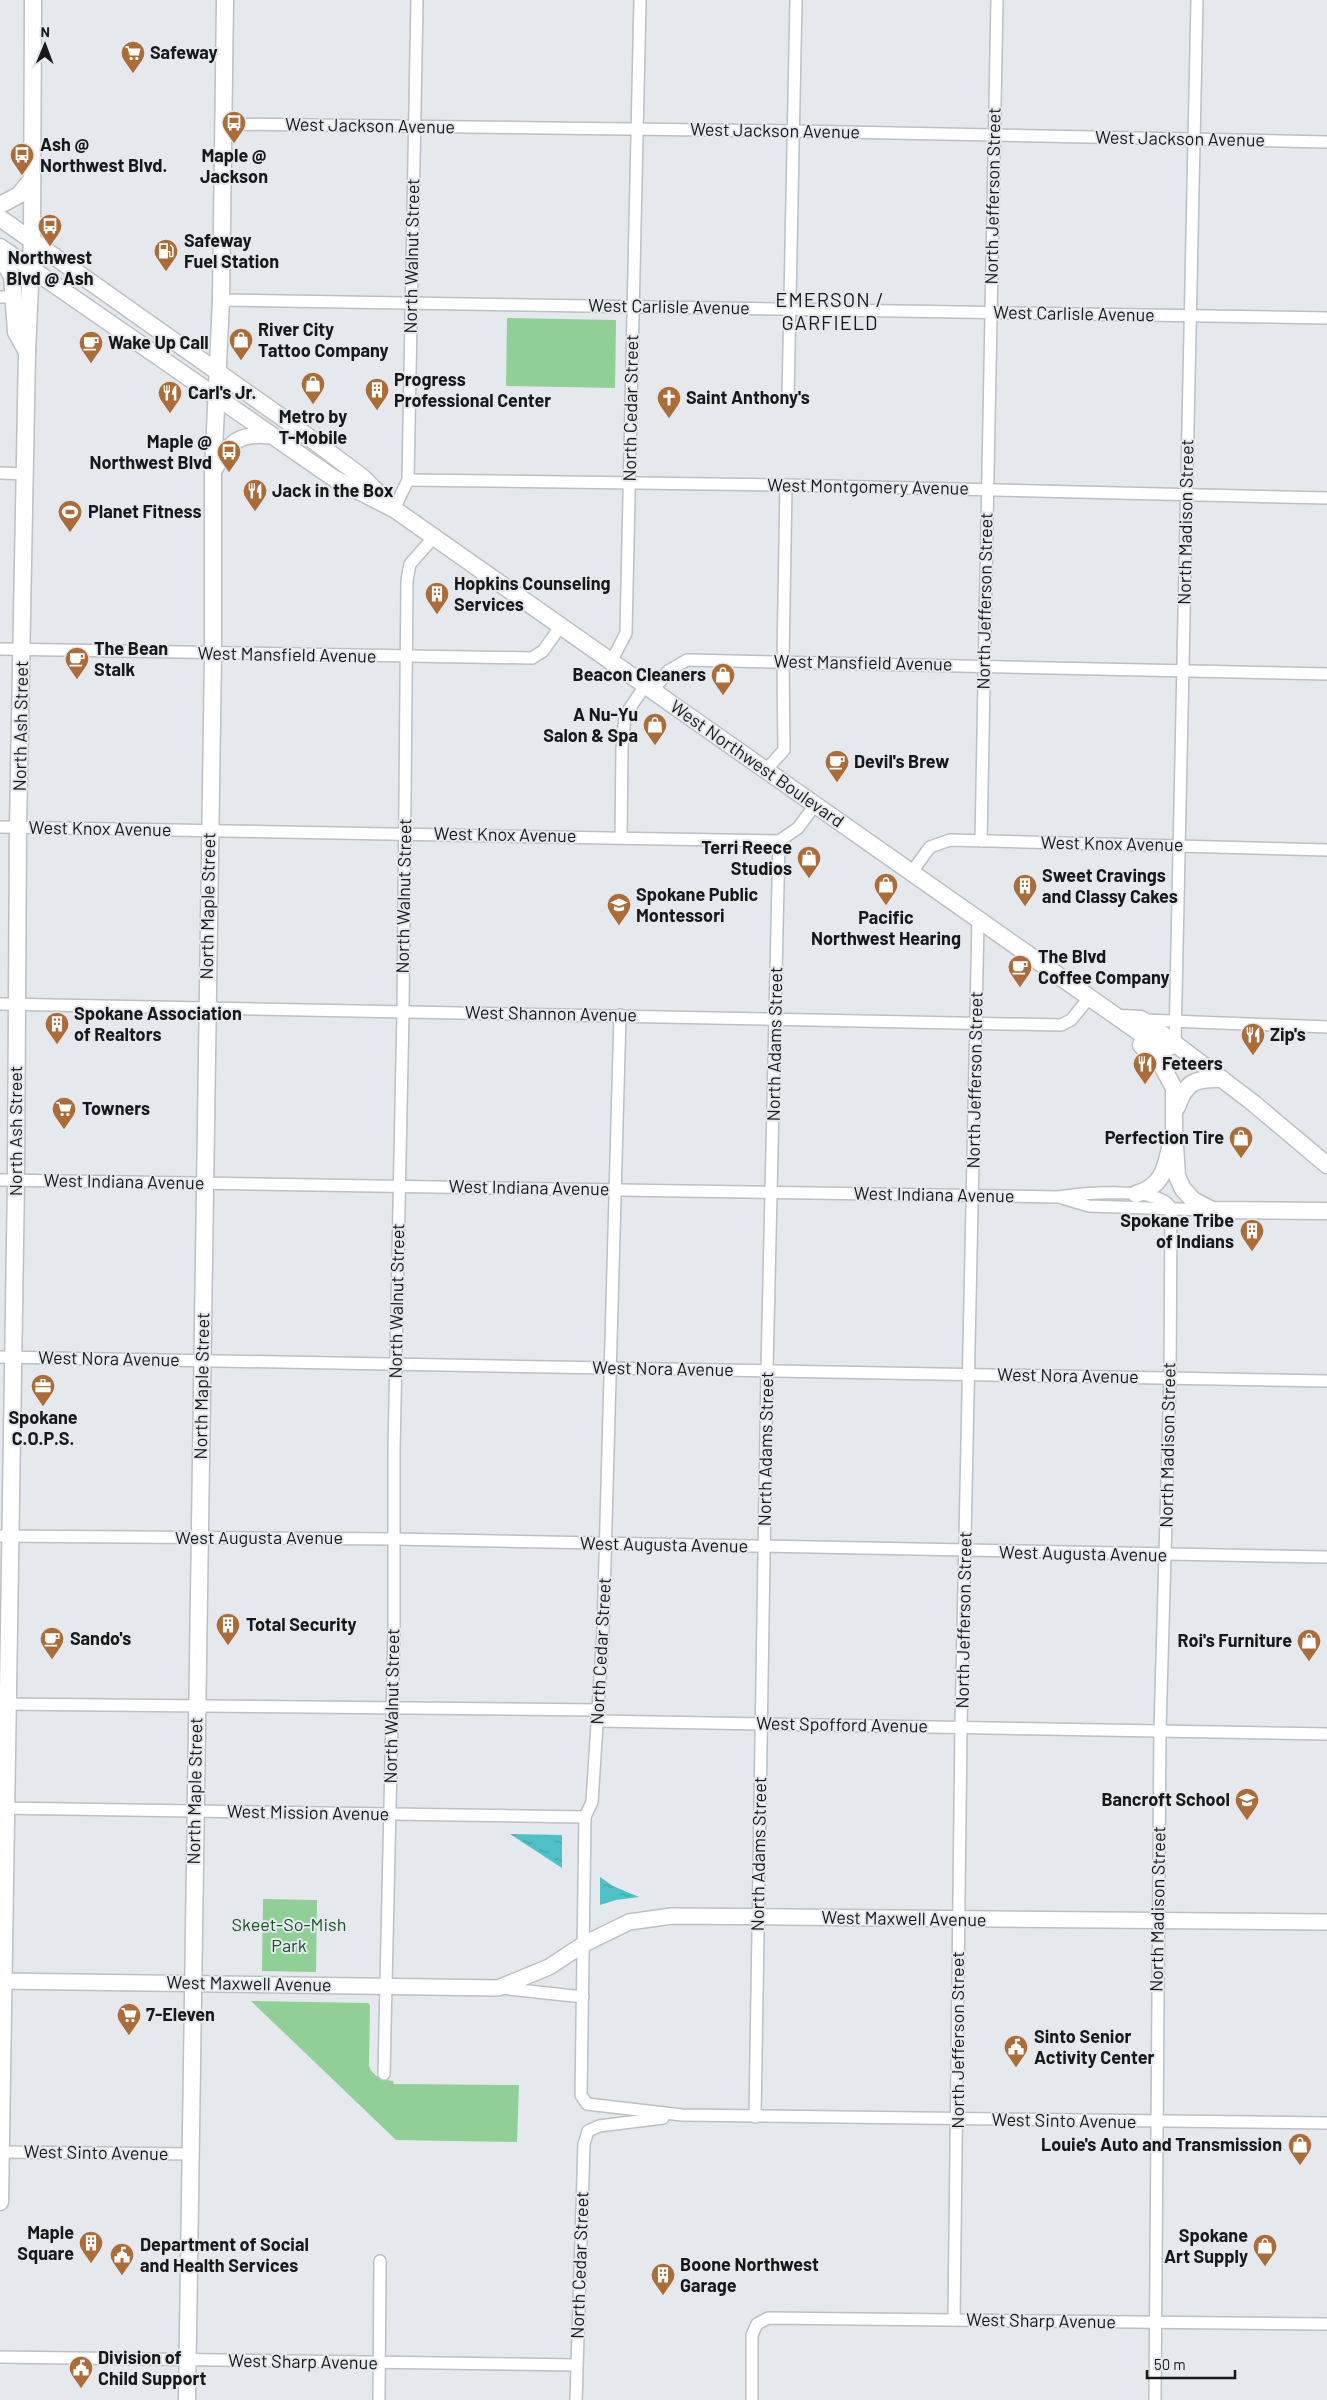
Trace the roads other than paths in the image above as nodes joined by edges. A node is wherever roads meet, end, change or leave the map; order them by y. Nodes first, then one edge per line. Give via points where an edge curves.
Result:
1 (33, 0) edge
2 (224, 0) edge
3 (417, 0) edge
4 (640, 0) edge
5 (796, 0) edge
6 (997, 0) edge
7 (1197, 0) edge
8 (224, 124) junction
9 (414, 127) junction
10 (637, 128) junction
11 (794, 131) junction
12 (994, 135) junction
13 (1194, 139) junction
14 (1327, 142) edge
15 (32, 179) junction
16 (0, 204) edge
17 (0, 218) edge
18 (32, 240) junction
19 (0, 247) edge
20 (0, 256) edge
21 (31, 270) junction
22 (8, 297) edge
23 (221, 300) junction
24 (412, 303) junction
25 (633, 306) junction
26 (790, 309) junction
27 (990, 312) junction
28 (1191, 315) junction
29 (1327, 318) edge
30 (27, 352) junction
31 (217, 372) junction
32 (216, 398) junction
33 (788, 398) dead end
34 (271, 436) junction
35 (214, 472) junction
36 (0, 474) edge
37 (24, 474) junction
38 (408, 480) junction
39 (629, 482) junction
40 (786, 485) junction
41 (987, 490) junction
42 (1187, 495) junction
43 (1327, 498) edge
44 (394, 509) junction
45 (434, 537) junction
46 (560, 628) junction
47 (0, 649) edge
48 (23, 650) junction
49 (213, 654) junction
50 (407, 656) junction
51 (783, 661) junction
52 (611, 662) junction
53 (984, 666) junction
54 (1184, 670) junction
55 (1327, 674) edge
56 (649, 689) junction
57 (765, 771) junction
58 (815, 805) junction
59 (0, 827) edge
60 (18, 827) junction
61 (210, 831) junction
62 (405, 833) junction
63 (621, 837) junction
64 (779, 841) junction
65 (981, 841) junction
66 (1180, 846) junction
67 (1327, 850) edge
68 (911, 873) junction
69 (978, 920) junction
70 (1090, 997) junction
71 (8, 1004) edge
72 (206, 1008) junction
73 (403, 1011) junction
74 (620, 1015) junction
75 (775, 1018) junction
76 (1120, 1018) junction
77 (1141, 1019) junction
78 (1175, 1022) junction
79 (975, 1023) junction
80 (1327, 1027) edge
81 (1175, 1043) junction
82 (1222, 1079) junction
83 (1174, 1113) junction
84 (1174, 1131) junction
85 (1327, 1165) edge
86 (8, 1180) edge
87 (204, 1183) junction
88 (398, 1185) junction
89 (615, 1189) junction
90 (772, 1192) junction
91 (1136, 1194) junction
92 (972, 1195) junction
93 (1058, 1197) junction
94 (1171, 1209) junction
95 (1212, 1210) junction
96 (1327, 1211) edge
97 (6, 1357) edge
98 (202, 1361) junction
99 (396, 1365) junction
100 (610, 1368) junction
101 (767, 1370) junction
102 (970, 1374) junction
103 (1170, 1378) junction
104 (1327, 1380) edge
105 (5, 1536) edge
106 (200, 1538) junction
107 (394, 1539) junction
108 (605, 1544) junction
109 (765, 1547) junction
110 (965, 1551) junction
111 (1166, 1556) junction
112 (1327, 1557) edge
113 (4, 1704) edge
114 (197, 1705) junction
115 (392, 1707) junction
116 (598, 1715) junction
117 (761, 1723) junction
118 (961, 1727) junction
119 (1160, 1731) junction
120 (1327, 1734) edge
121 (3, 1808) edge
122 (195, 1812) junction
123 (390, 1814) junction
124 (585, 1817) junction
125 (758, 1917) junction
126 (958, 1920) junction
127 (1158, 1922) junction
128 (1327, 1922) edge
129 (584, 1944) junction
130 (2, 1981) edge
131 (193, 1983) junction
132 (386, 1985) junction
133 (498, 1988) junction
134 (583, 1997) junction
135 (384, 2074) dead end
136 (587, 2104) joint
137 (682, 2115) junction
138 (755, 2117) junction
139 (958, 2119) junction
140 (1156, 2122) junction
141 (1327, 2124) edge
142 (588, 2131) joint
143 (0, 2152) edge
144 (192, 2154) junction
145 (0, 2202) edge
146 (380, 2261) dead end
147 (954, 2320) junction
148 (1155, 2323) junction
149 (1327, 2324) edge
150 (0, 2357) edge
151 (188, 2360) junction
152 (379, 2363) junction
153 (577, 2365) junction
154 (187, 2400) edge
155 (379, 2400) edge
156 (576, 2400) edge
157 (752, 2400) edge
158 (1155, 2400) edge

1 - 15 main road, North Ash Street
2 - 8 main road, North Maple Street
3 - 9 street, North Walnut Street
4 - 10 street, North Cedar Street
5 - 11 street
6 - 12 street, North Jefferson Street
7 - 13 street, North Madison Street
8 - 9 street, West Jackson Avenue
8 - 23 main road, North Maple Street
9 - 10 street, West Jackson Avenue
9 - 24 street, North Walnut Street
10 - 11 street, West Jackson Avenue
10 - 25 street, North Cedar Street
11 - 12 street, West Jackson Avenue
11 - 26 street
12 - 13 street, West Jackson Avenue
12 - 27 street, North Jefferson Street
13 - 14 street, West Jackson Avenue
13 - 28 street, North Madison Street
15 - 16 main road via 19,195
15 - 18 main road, North Ash Street
17 - 18 main road
18 - 21 main road, North Ash Street
18 - 31 main road
19 - 21 main road
20 - 22 main road via 12,276
21 - 30 main road, North Ash Street
21 - 32 main road
22 - 30 main road via 16,332
23 - 24 street, West Carlisle Avenue
23 - 31 main road, North Maple Street
24 - 25 street, West Carlisle Avenue
24 - 38 street, North Walnut Street
25 - 26 street, West Carlisle Avenue
25 - 39 street, North Cedar Street
26 - 27 street, West Carlisle Avenue
26 - 33 street
27 - 28 street, West Carlisle Avenue
27 - 41 street, North Jefferson Street
28 - 29 street, West Carlisle Avenue
28 - 42 street, North Madison Street
30 - 37 main road, North Ash Street
31 - 32 main road, North Maple Street
31 - 44 main road via 362,477
32 - 34 main road
32 - 35 main road, North Maple Street
34 - 35 street via 252,435 234,440
34 - 44 main road via 335,479
35 - 49 main road, North Maple Street
36 - 37 street
37 - 48 main road, North Ash Street
38 - 39 street, West Montgomery Avenue
38 - 44 street, North Walnut Street
39 - 40 street, West Montgomery Avenue
39 - 52 street, North Cedar Street via 626,633
40 - 41 street, West Montgomery Avenue
40 - 51 street
41 - 42 street, West Montgomery Avenue
41 - 53 street, North Jefferson Street
42 - 43 street, West Montgomery Avenue
42 - 54 street, North Madison Street
44 - 45 main road, West Northwest Boulevard
45 - 46 main road, West Northwest Boulevard
45 - 50 street, North Walnut Street via 408,569
46 - 50 street, West Mansfield Avenue via 543,651 532,658
46 - 52 main road, West Northwest Boulevard
47 - 48 street, West Mansfield Avenue
48 - 49 street, West Mansfield Avenue
48 - 60 main road, North Ash Street
49 - 50 street, West Mansfield Avenue
49 - 61 main road, North Maple Street
50 - 62 street, North Walnut Street
51 - 53 street, West Mansfield Avenue
51 - 56 street, West Mansfield Avenue via 687,660 668,671
51 - 57 street via 784,750
52 - 56 main road, West Northwest Boulevard
53 - 54 street, West Mansfield Avenue
53 - 65 street, North Jefferson Street
54 - 55 street, West Mansfield Avenue
54 - 66 street, North Madison Street
56 - 57 main road, West Northwest Boulevard
56 - 63 street via 625,715
57 - 58 main road, West Northwest Boulevard
58 - 64 street via 798,828
58 - 68 main road, West Northwest Boulevard
59 - 60 street, West Knox Avenue
60 - 61 street, West Knox Avenue
60 - 71 main road, North Ash Street
61 - 62 street, West Knox Avenue
61 - 72 main road, North Maple Street
62 - 63 street, West Knox Avenue
62 - 73 street, North Walnut Street
63 - 64 street, West Knox Avenue
64 - 75 street, North Adams Street
65 - 66 street, West Knox Avenue
65 - 68 street, West Knox Avenue via 950,840 930,847
66 - 67 street, West Knox Avenue
66 - 78 street, North Madison Street
68 - 69 main road, West Northwest Boulevard
69 - 70 main road, West Northwest Boulevard
69 - 79 street, North Jefferson Street
70 - 76 main road, West Northwest Boulevard
70 - 79 street, West Shannon Avenue via 1071,1020 1061,1025
71 - 72 street, West Shannon Avenue
71 - 86 main road, North Ash Street
72 - 73 street, West Shannon Avenue
72 - 87 main road, North Maple Street
73 - 74 street, West Shannon Avenue
73 - 88 street, North Walnut Street
74 - 75 street, West Shannon Avenue
74 - 89 street, North Cedar Street
75 - 79 street, West Shannon Avenue
75 - 90 street, North Adams Street
76 - 77 main road
76 - 81 main road, West Northwest Boulevard via 1160,1048
76 - 83 main road via 1130,1037 1156,1058 1166,1071 1174,1088
77 - 78 street
77 - 81 main road
78 - 80 street
78 - 81 street, North Madison Street
79 - 92 street, North Jefferson Street
81 - 82 main road
82 - 83 main road via 1207,1078 1192,1083 1182,1092
82 - 85 main road
83 - 84 main road
84 - 91 main road via 1160,1181 1149,1190
84 - 95 main road via 1177,1176 1181,1185 1193,1200
86 - 87 street, West Indiana Avenue
86 - 97 main road, North Ash Street
87 - 88 street, West Indiana Avenue
87 - 98 main road, North Maple Street
88 - 89 street, West Indiana Avenue
88 - 99 street, North Walnut Street
89 - 90 street, West Indiana Avenue
89 - 100 street, North Cedar Street
90 - 92 street, West Indiana Avenue
90 - 101 street, North Adams Street
91 - 93 street, West Indiana Avenue via 1089,1192
91 - 94 street, West Indiana Avenue via 1165,1202
92 - 93 street, West Indiana Avenue
92 - 102 street, North Jefferson Street
93 - 94 street, West Indiana Avenue via 1089,1206
94 - 95 street, West Indiana Avenue
94 - 103 street, North Madison Street
95 - 96 main road, West Indiana Avenue
97 - 98 street, West Nora Avenue
97 - 105 main road, North Ash Street
98 - 99 street, West Nora Avenue
98 - 106 main road, North Maple Street
99 - 100 street, West Nora Avenue
99 - 107 street, North Walnut Street
100 - 101 street, West Nora Avenue
100 - 108 street, North Cedar Street
101 - 102 street, West Nora Avenue
101 - 109 street, North Adams Street
102 - 103 street, West Nora Avenue
102 - 110 street, North Jefferson Street
103 - 104 street, West Nora Avenue
103 - 111 street, North Madison Street
105 - 106 street, West Augusta Avenue
105 - 113 main road, North Ash Street
106 - 107 street, West Augusta Avenue
106 - 114 main road, North Maple Street
107 - 108 street, West Augusta Avenue
107 - 115 street, North Walnut Street
108 - 109 street, West Augusta Avenue
108 - 116 street, North Cedar Street
109 - 110 street, West Augusta Avenue
109 - 117 street, North Adams Street
110 - 111 street, West Augusta Avenue
110 - 118 street, North Jefferson Street
111 - 112 street, West Augusta Avenue
111 - 119 street, North Madison Street
113 - 114 street, West Spofford Avenue
113 - 121 main road, North Ash Street
114 - 115 street, West Spofford Avenue
114 - 122 main road, North Maple Street
115 - 116 street, West Spofford Avenue
115 - 123 street, North Walnut Street
116 - 117 street, West Spofford Avenue
116 - 124 street, North Cedar Street via 591,1807
117 - 118 street, West Spofford Avenue
117 - 125 street, North Adams Street
118 - 119 street, West Spofford Avenue
118 - 126 street, North Jefferson Street
119 - 120 street, West Spofford Avenue
119 - 127 street, North Madison Street
121 - 122 street, West Mission Avenue
121 - 130 main road, North Ash Street
122 - 123 street, West Mission Avenue
122 - 131 main road, North Maple Street
123 - 124 street, West Mission Avenue
123 - 132 street, North Walnut Street
124 - 129 street, North Cedar Street
125 - 126 street, West Maxwell Avenue
125 - 129 street, West Maxwell Avenue via 663,1917 629,1922
125 - 138 street, North Adams Street
126 - 127 street, West Maxwell Avenue
126 - 139 street, North Jefferson Street
127 - 128 street, West Maxwell Avenue
127 - 140 street, North Madison Street
129 - 133 street, West Maxwell Avenue via 549,1967
129 - 134 street, North Cedar Street
130 - 131 street, West Maxwell Avenue
130 - 143 main road, North Ash Street
131 - 132 street, West Maxwell Avenue
131 - 144 main road, North Maple Street
132 - 133 street, West Maxwell Avenue
132 - 135 street, North Walnut Street
133 - 134 street, West Maxwell Avenue
134 - 136 street, North Cedar Street via 581,2094
136 - 137 street, West Sinto Avenue
137 - 138 street, West Sinto Avenue
137 - 142 street, West Sinto Avenue via 598,2126
138 - 139 street, West Sinto Avenue
139 - 140 street, West Sinto Avenue
139 - 147 street, North Jefferson Street
140 - 141 street, West Sinto Avenue
140 - 148 street, North Madison Street
142 - 153 street, North Cedar Street via 584,2144
143 - 144 street, West Sinto Avenue
143 - 145 main road, North Ash Street
144 - 151 main road, North Maple Street
146 - 152 street
147 - 148 street, West Sharp Avenue
147 - 157 street, West Sharp Avenue via 768,2318 757,2324 752,2335
148 - 149 street, West Sharp Avenue
148 - 158 street, North Madison Street
150 - 151 street, West Sharp Avenue
151 - 152 street, West Sharp Avenue
151 - 154 main road, North Maple Street
152 - 153 street, West Sharp Avenue
152 - 155 street
153 - 156 street, North Cedar Street

